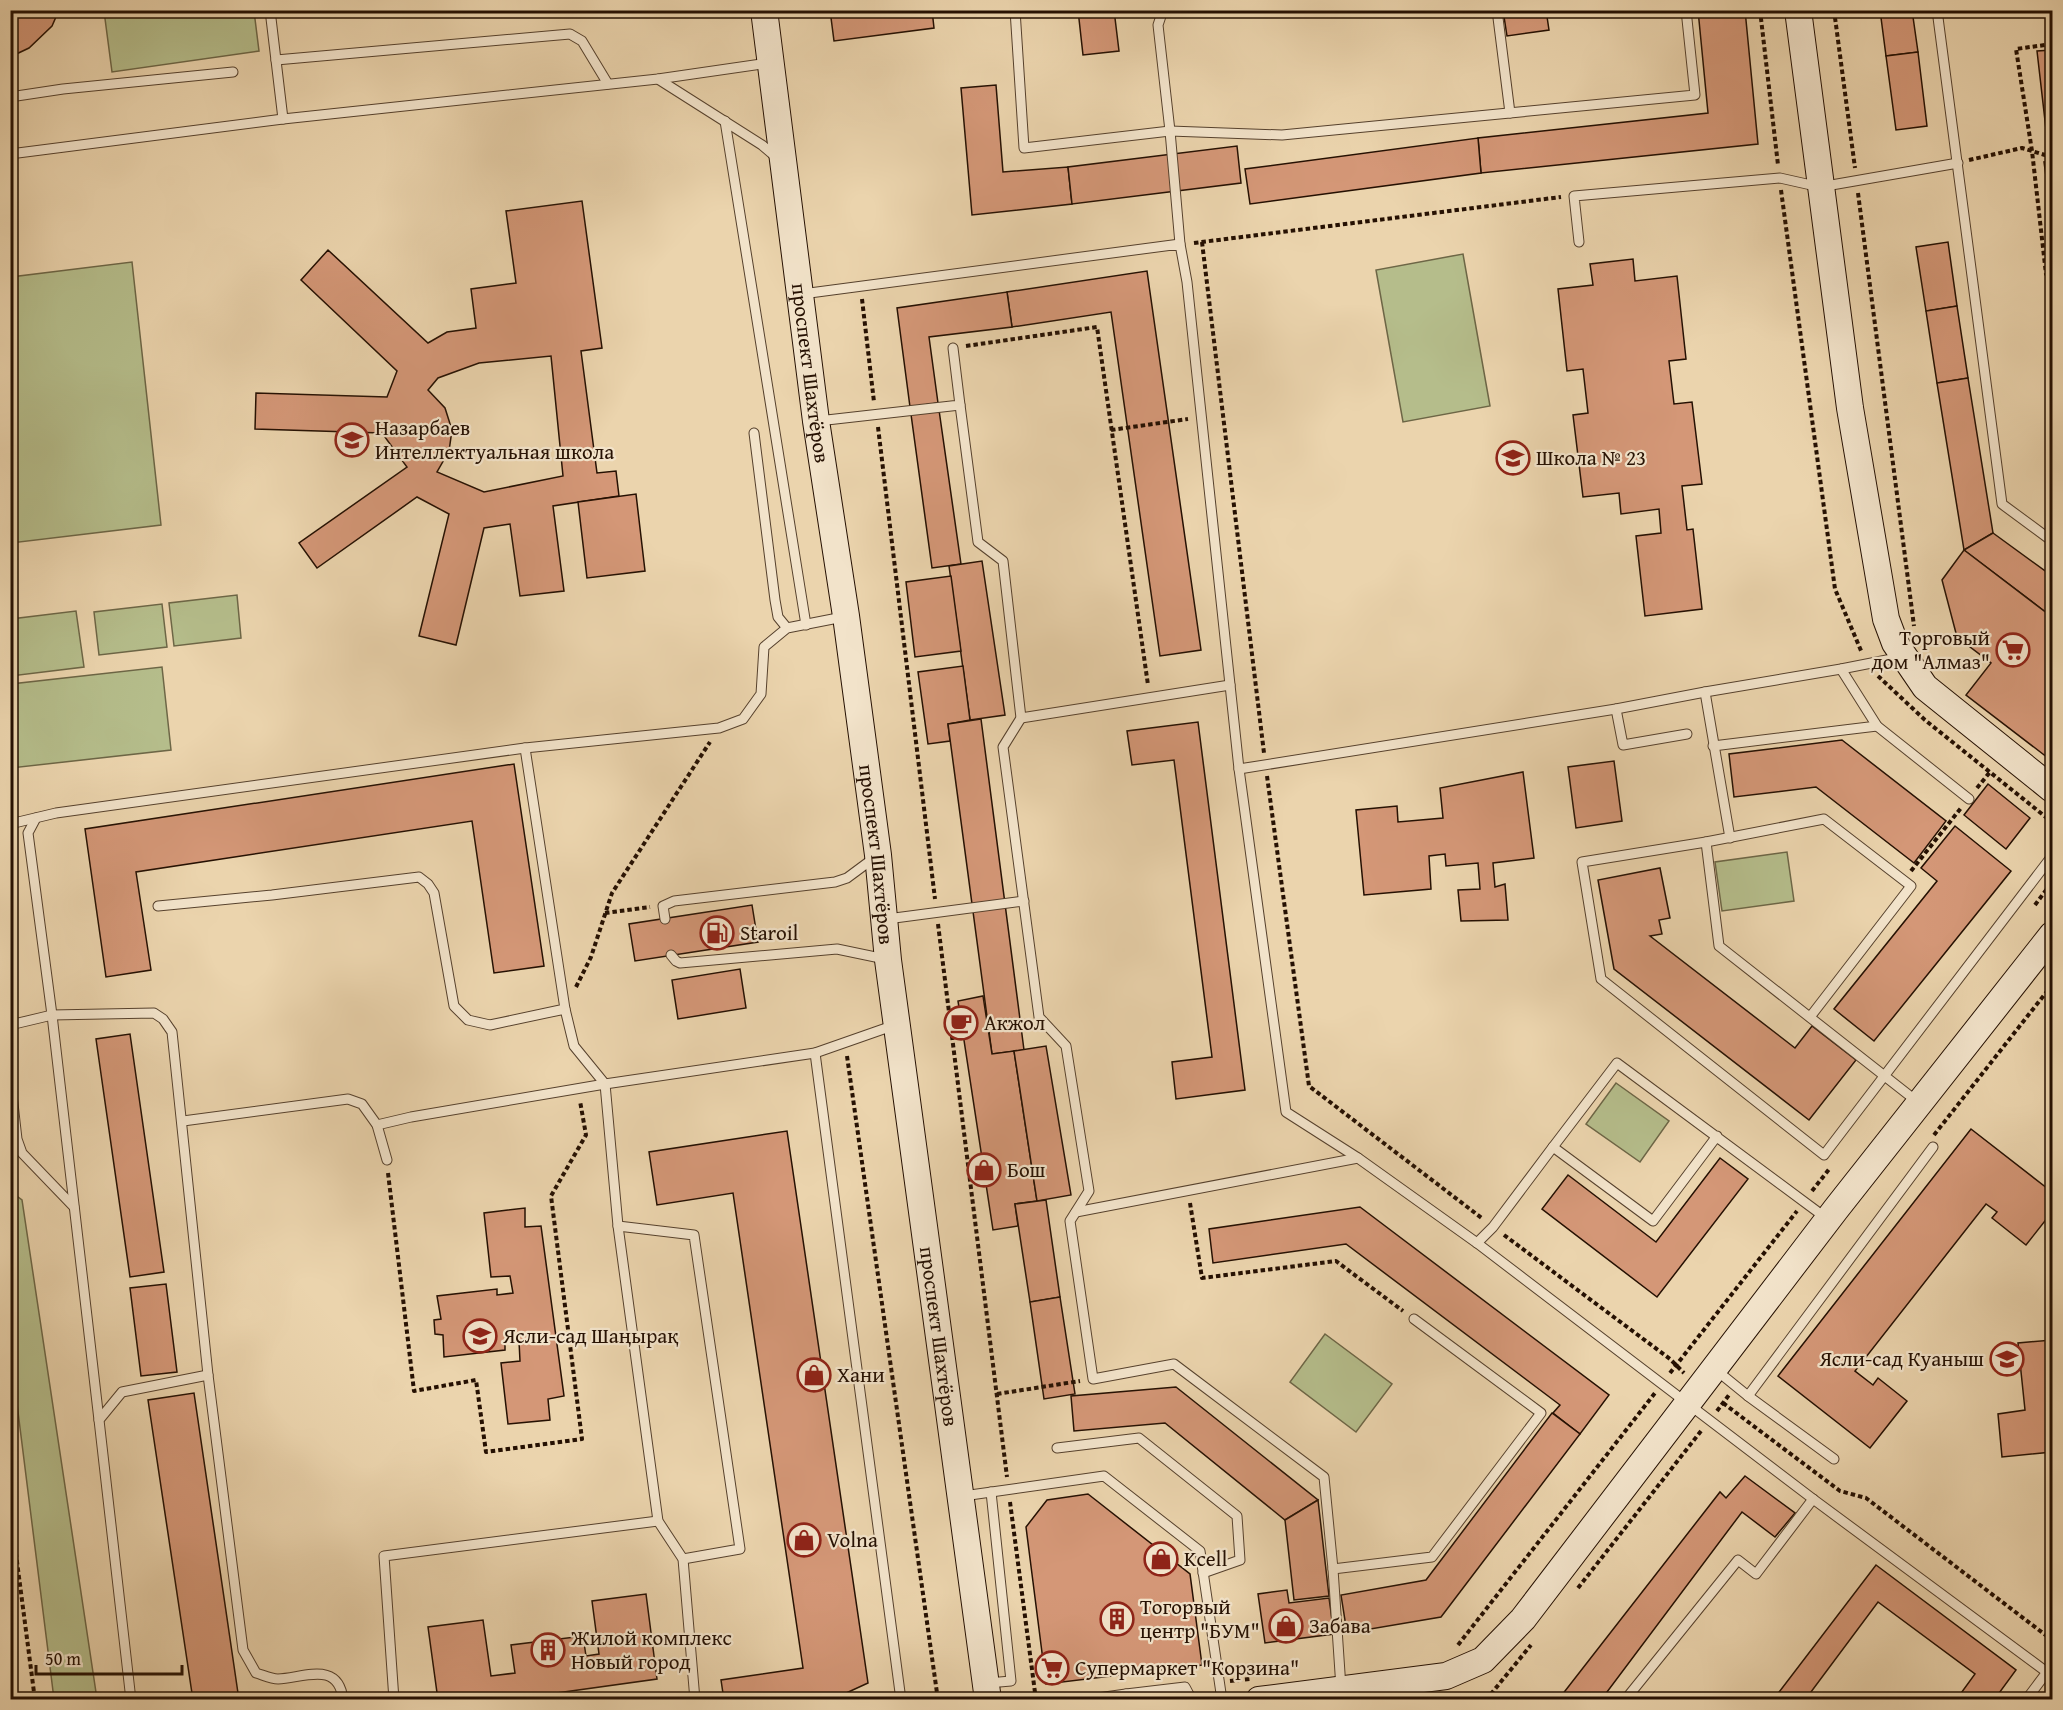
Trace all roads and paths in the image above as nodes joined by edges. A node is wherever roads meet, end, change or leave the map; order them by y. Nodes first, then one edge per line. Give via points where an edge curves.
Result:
1 (270, 10) edge
2 (1015, 10) edge
3 (1166, 10) edge
4 (1497, 10) edge
5 (1686, 10) edge
6 (1760, 10) edge
7 (1798, 10) edge
8 (1834, 10) edge
9 (1937, 10) edge
10 (767, 14) edge
11 (2052, 44) edge
12 (276, 60) junction
13 (770, 63) junction
14 (233, 72) dead end
15 (658, 79) junction
16 (608, 84) junction
17 (10, 97) edge
18 (1510, 113) junction
19 (283, 119) junction
20 (725, 121) junction
21 (1170, 131) junction
22 (2032, 151) junction
23 (10, 154) edge
24 (2052, 154) edge
25 (1958, 163) junction
26 (785, 177) junction
27 (1780, 178) junction
28 (1857, 181) junction
29 (1820, 187) junction
30 (1574, 196) junction
31 (1202, 242) junction
32 (1579, 242) dead end
33 (1180, 244) junction
34 (2052, 280) edge
35 (860, 286) junction
36 (799, 294) junction
37 (953, 348) joint
38 (960, 405) junction
39 (876, 414) junction
40 (1201, 417) junction
41 (816, 421) junction
42 (1111, 430) junction
43 (754, 432) dead end
44 (2052, 541) edge
45 (846, 616) junction
46 (806, 625) junction
47 (787, 628) junction
48 (1909, 646) junction
49 (1841, 669) junction
50 (1230, 685) junction
51 (1706, 692) junction
52 (1150, 698) junction
53 (1616, 709) junction
54 (1021, 718) junction
55 (1877, 726) junction
56 (719, 728) junction
57 (1688, 734) dead end
58 (1713, 746) junction
59 (525, 748) junction
60 (1265, 764) junction
61 (1239, 769) junction
62 (1990, 772) dead end
63 (2052, 789) edge
64 (1969, 799) junction
65 (36, 818) junction
66 (10, 824) edge
67 (1730, 838) junction
68 (1706, 842) junction
69 (878, 855) junction
70 (2052, 855) edge
71 (1904, 881) junction
72 (2052, 882) edge
73 (1024, 901) junction
74 (158, 906) dead end
75 (663, 906) junction
76 (2031, 910) dead end
77 (605, 913) junction
78 (937, 913) junction
79 (665, 919) dead end
80 (885, 920) junction
81 (2052, 935) edge
82 (671, 955) dead end
83 (888, 960) junction
84 (565, 1009) junction
85 (52, 1015) junction
86 (1809, 1017) junction
87 (897, 1024) junction
88 (10, 1025) edge
89 (846, 1043) junction
90 (815, 1053) junction
91 (1884, 1076) junction
92 (10, 1077) edge
93 (605, 1084) junction
94 (578, 1088) junction
95 (1920, 1104) junction
96 (183, 1121) junction
97 (377, 1125) junction
98 (1717, 1136) junction
99 (1933, 1146) dead end
100 (1553, 1147) junction
101 (1358, 1158) junction
102 (387, 1160) joint
103 (1832, 1165) dead end
104 (1188, 1191) junction
105 (1804, 1201) junction
106 (74, 1207) junction
107 (1076, 1212) junction
108 (1828, 1219) junction
109 (618, 1227) junction
110 (1493, 1227) junction
111 (1478, 1243) junction
112 (1413, 1319) joint
113 (1676, 1365) junction
114 (1714, 1368) junction
115 (1684, 1373) dead end
116 (208, 1375) junction
117 (1093, 1379) junction
118 (1662, 1383) junction
119 (998, 1394) junction
120 (1748, 1396) junction
121 (1689, 1403) junction
122 (1723, 1403) dead end
123 (99, 1420) junction
124 (1058, 1448) dead end
125 (1834, 1459) dead end
126 (1009, 1490) junction
127 (991, 1492) junction
128 (961, 1496) junction
129 (1813, 1499) junction
130 (10, 1508) edge
131 (658, 1521) junction
132 (683, 1559) junction
133 (1334, 1569) junction
134 (1203, 1574) junction
135 (2052, 1640) edge
136 (1451, 1655) dead end
137 (2050, 1674) edge
138 (1220, 1683) junction
139 (1341, 1688) junction
140 (1256, 1689) edge
141 (987, 1691) edge
142 (10, 1693) edge
143 (1127, 1697) edge
144 (11, 1700) edge
145 (35, 1700) edge
146 (131, 1700) edge
147 (343, 1700) edge
148 (394, 1700) edge
149 (695, 1700) edge
150 (901, 1700) edge
151 (938, 1700) edge
152 (1036, 1700) edge
153 (1084, 1700) edge
154 (1192, 1700) edge
155 (1222, 1700) edge
156 (1625, 1700) edge
157 (2026, 1700) edge

1 - 12 lane
2 - 21 lane via 1024,148
3 - 21 lane via 1158,25
4 - 18 lane
5 - 18 lane via 1695,95
6 - 27 path
7 - 29 street
8 - 28 path
9 - 25 lane
10 - 13 street, проспект Шахтёров
11 - 22 path via 2016,49
12 - 16 lane via 570,34 582,41
12 - 19 lane
13 - 15 lane
13 - 26 street, проспект Шахтёров
14 - 17 lane
15 - 16 lane
15 - 20 lane
16 - 19 lane
18 - 21 lane via 1282,135
19 - 23 lane
20 - 26 lane via 775,155
20 - 46 lane
21 - 33 lane
22 - 24 path
22 - 25 path via 2022,148
22 - 34 path via 2046,274
25 - 28 lane
25 - 44 lane via 2002,504
26 - 36 street, проспект Шахтёров
27 - 29 lane
27 - 30 lane
28 - 29 lane
28 - 48 path
29 - 48 street via 1850,408 1886,618 1895,643
30 - 31 path
30 - 32 lane
31 - 33 path
31 - 60 path
33 - 35 lane
33 - 40 lane
35 - 36 lane
35 - 39 path
36 - 41 street, проспект Шахтёров
37 - 38 lane
37 - 42 path via 1097,327
38 - 39 lane
38 - 54 lane via 978,542 1003,561
39 - 41 lane
39 - 78 path
40 - 42 path
40 - 50 lane
41 - 45 street, проспект Шахтёров
42 - 52 path
43 - 47 lane via 775,600 778,617
45 - 46 lane
45 - 69 street, проспект Шахтёров
46 - 47 lane
47 - 56 lane via 764,647 761,694 743,719
48 - 49 lane
48 - 63 street via 1925,687
49 - 51 lane
49 - 55 lane
50 - 52 lane
50 - 61 lane
51 - 53 lane
51 - 58 lane
52 - 54 lane
53 - 57 lane via 1623,745
53 - 60 lane
54 - 73 lane via 1003,747
55 - 58 lane
55 - 64 lane
56 - 59 lane
56 - 77 path via 612,893
58 - 67 lane
59 - 65 lane
59 - 84 lane
60 - 61 lane
60 - 110 path via 1309,1086
61 - 101 lane via 1286,1113
62 - 64 path
64 - 71 path
65 - 66 lane
65 - 85 lane via 28,833
67 - 68 lane
67 - 71 lane via 1824,819
68 - 86 lane via 1719,946
68 - 91 lane via 1582,862 1601,979 1824,1155
69 - 75 lane via 835,882 674,901
69 - 80 street, проспект Шахтёров
70 - 91 lane
71 - 86 lane via 1911,886
72 - 76 path
73 - 78 lane
73 - 107 lane via 1039,1017 1066,1046 1089,1191
74 - 84 lane via 419,877 434,893 454,1006 468,1020 490,1025
75 - 77 path
75 - 79 lane
77 - 84 path via 591,957
78 - 80 lane
78 - 119 path
80 - 83 street, проспект Шахтёров
81 - 95 street
82 - 83 lane via 680,963 837,949
83 - 87 street, проспект Шахтёров
84 - 93 lane via 574,1047
85 - 88 lane
85 - 96 lane via 153,1013 163,1019 172,1032
85 - 106 lane
86 - 91 lane
87 - 89 lane
87 - 128 street, проспект Шахтёров
89 - 90 lane
89 - 151 path
90 - 93 lane
90 - 150 lane
91 - 95 lane
92 - 106 lane via 22,1153
93 - 94 lane
93 - 109 lane
94 - 97 lane
94 - 102 path via 586,1135 551,1196 582,1439 486,1452 476,1380 414,1391
95 - 108 street
96 - 97 lane via 348,1099 362,1104
96 - 116 lane
97 - 102 lane
98 - 100 lane via 1617,1063
98 - 100 lane via 1653,1221
98 - 105 lane
99 - 120 lane
100 - 110 lane
101 - 104 lane
101 - 111 lane
103 - 105 path
104 - 107 lane
104 - 112 path via 1202,1278 1336,1261
105 - 108 lane
105 - 113 path
106 - 123 lane
107 - 117 lane via 1070,1221
108 - 114 street
109 - 131 lane
109 - 132 lane via 694,1235 740,1549
110 - 111 lane
110 - 113 path
111 - 118 lane
112 - 133 lane via 1541,1413 1432,1557
113 - 115 path
113 - 118 path
114 - 120 lane
114 - 121 street
116 - 123 lane via 122,1392
116 - 147 lane via 243,1650 256,1672 275,1679 320,1673 334,1679
117 - 119 path
117 - 133 lane via 1174,1365 1324,1477
118 - 121 lane
118 - 136 path
119 - 126 path
120 - 125 lane
121 - 129 lane
121 - 139 street via 1523,1619 1483,1660 1446,1676
122 - 135 path via 1840,1491 1866,1498
123 - 146 lane
124 - 134 lane via 1139,1438 1238,1516 1240,1560
126 - 127 lane
126 - 134 lane via 1104,1476 1200,1551
126 - 152 path
127 - 128 lane
127 - 141 lane via 1011,1681
128 - 141 street, проспект Шахтёров
129 - 137 lane
129 - 156 lane via 1756,1574 1738,1560
130 - 145 path
131 - 132 lane
131 - 148 lane via 384,1556
132 - 149 lane
133 - 139 lane
134 - 138 lane
137 - 157 lane
138 - 140 path
138 - 155 lane
139 - 140 street
142 - 144 path
143 - 153 lane
143 - 154 lane via 1185,1687

